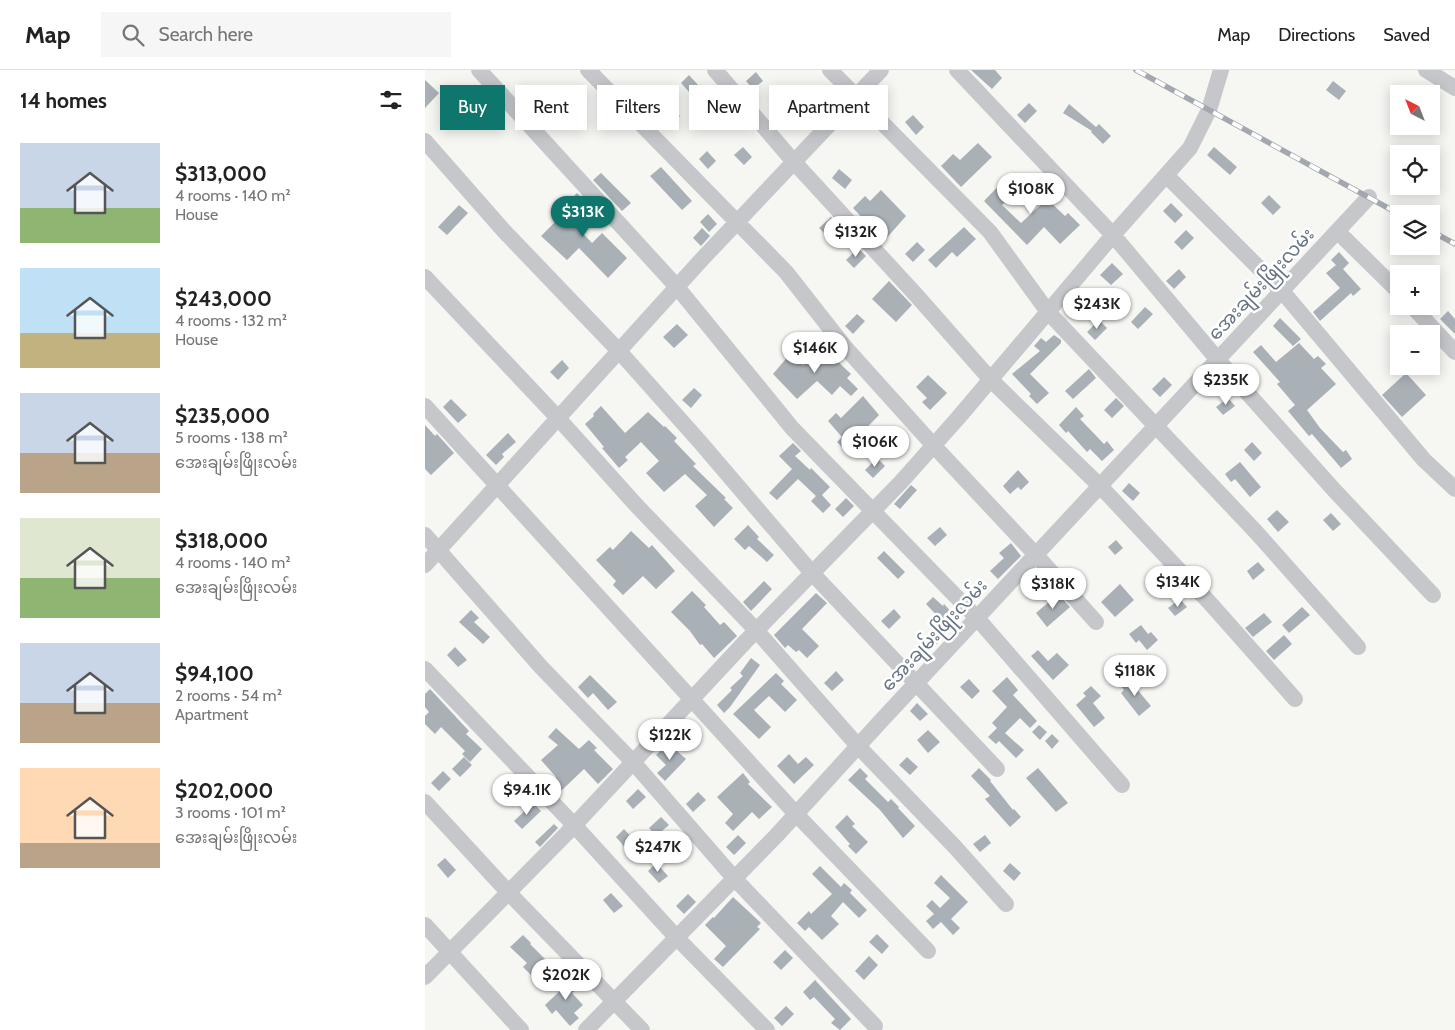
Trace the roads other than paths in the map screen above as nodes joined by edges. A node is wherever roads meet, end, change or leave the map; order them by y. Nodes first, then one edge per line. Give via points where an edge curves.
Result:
1 (479, 70) edge
2 (588, 70) edge
3 (715, 70) edge
4 (830, 70) edge
5 (881, 70) edge
6 (957, 70) edge
7 (1221, 70) edge
8 (1426, 70) edge
9 (844, 85) edge
10 (867, 85) edge
11 (1455, 88) edge
12 (824, 130) edge
13 (888, 130) edge
14 (425, 141) edge
15 (794, 162) junction
16 (1166, 175) junction
17 (1369, 197) dead end
18 (736, 223) junction
19 (1337, 231) junction
20 (1113, 235) junction
21 (425, 277) edge
22 (1390, 283) edge
23 (677, 287) junction
24 (1282, 291) junction
25 (1048, 312) junction
26 (1420, 315) edge
27 (619, 351) junction
28 (1455, 352) edge
29 (1218, 360) junction
30 (991, 380) junction
31 (425, 406) edge
32 (558, 418) junction
33 (1156, 428) junction
34 (934, 446) junction
35 (497, 486) junction
36 (1101, 486) junction
37 (1455, 489) edge
38 (873, 511) junction
39 (425, 535) edge
40 (439, 549) junction
41 (1036, 555) junction
42 (425, 565) edge
43 (812, 573) junction
44 (1433, 595) dead end
45 (977, 618) junction
46 (1096, 622) dead end
47 (756, 630) junction
48 (1358, 648) dead end
49 (425, 669) edge
50 (916, 683) junction
51 (692, 699) junction
52 (1295, 699) dead end
53 (858, 746) junction
54 (633, 762) junction
55 (997, 769) dead end
56 (1122, 785) dead end
57 (425, 802) edge
58 (796, 814) junction
59 (574, 825) junction
60 (734, 878) junction
61 (509, 892) junction
62 (1006, 904) dead end
63 (425, 925) edge
64 (676, 937) junction
65 (451, 951) junction
66 (928, 951) dead end
67 (425, 977) edge
68 (614, 1000) junction
69 (875, 1026) dead end
70 (521, 1030) edge
71 (586, 1030) edge
72 (642, 1030) edge
73 (767, 1030) edge

1 - 23 street
2 - 18 street
3 - 15 street
4 - 9 street
5 - 10 street
6 - 20 street
7 - 16 street via 1209,110 1190,148
8 - 11 street
12 - 15 street
13 - 25 street via 990,232
14 - 27 street via 503,231
15 - 18 street
15 - 30 street
16 - 20 street
16 - 24 street
17 - 19 street, အေးချမ်းဖြိုးလမ်း
18 - 23 street
18 - 34 street via 786,272 844,346
19 - 22 street
19 - 24 street, အေးချမ်းဖြိုးလမ်း
20 - 25 street
20 - 29 street
21 - 32 street
23 - 27 street
23 - 38 street via 792,428
24 - 29 street, အေးချမ်းဖြိုးလမ်း
24 - 37 street via 1424,460
25 - 30 street
25 - 33 street
26 - 28 street
27 - 32 street
27 - 43 street
29 - 33 street, အေးချမ်းဖြိုးလမ်း
29 - 44 street
30 - 34 street
30 - 36 street
31 - 35 street
32 - 35 street
32 - 47 street
33 - 36 street, အေးချမ်းဖြိုးလမ်း
33 - 48 street via 1256,532
34 - 38 street
34 - 41 street
35 - 40 street
35 - 51 street
36 - 41 street, အေးချမ်းဖြိုးလမ်း
36 - 52 street
38 - 43 street
38 - 45 street
39 - 40 street
40 - 42 street
40 - 54 street via 541,667
41 - 45 street, အေးချမ်းဖြိုးလမ်း
41 - 46 street
43 - 47 street
43 - 50 street
45 - 50 street, အေးချမ်းဖြိုးလမ်း
45 - 56 street
47 - 51 street
47 - 53 street
49 - 59 street
50 - 53 street, အေးချမ်းဖြိုးလမ်း
50 - 55 street
51 - 54 street
51 - 58 street
53 - 58 street, အေးချမ်းဖြိုးလမ်း
53 - 62 street
54 - 59 street
54 - 60 street
57 - 61 street
58 - 60 street, အေးချမ်းဖြိုးလမ်း
58 - 66 street
59 - 61 street
59 - 64 street
60 - 64 street, အေးချမ်းဖြိုးလမ်း
60 - 69 street
61 - 65 street
61 - 68 street
63 - 65 street
64 - 68 street, အေးချမ်းဖြိုးလမ်း
64 - 73 street
65 - 67 street
65 - 70 street
68 - 71 street, အေးချမ်းဖြိုးလမ်း
68 - 72 street

